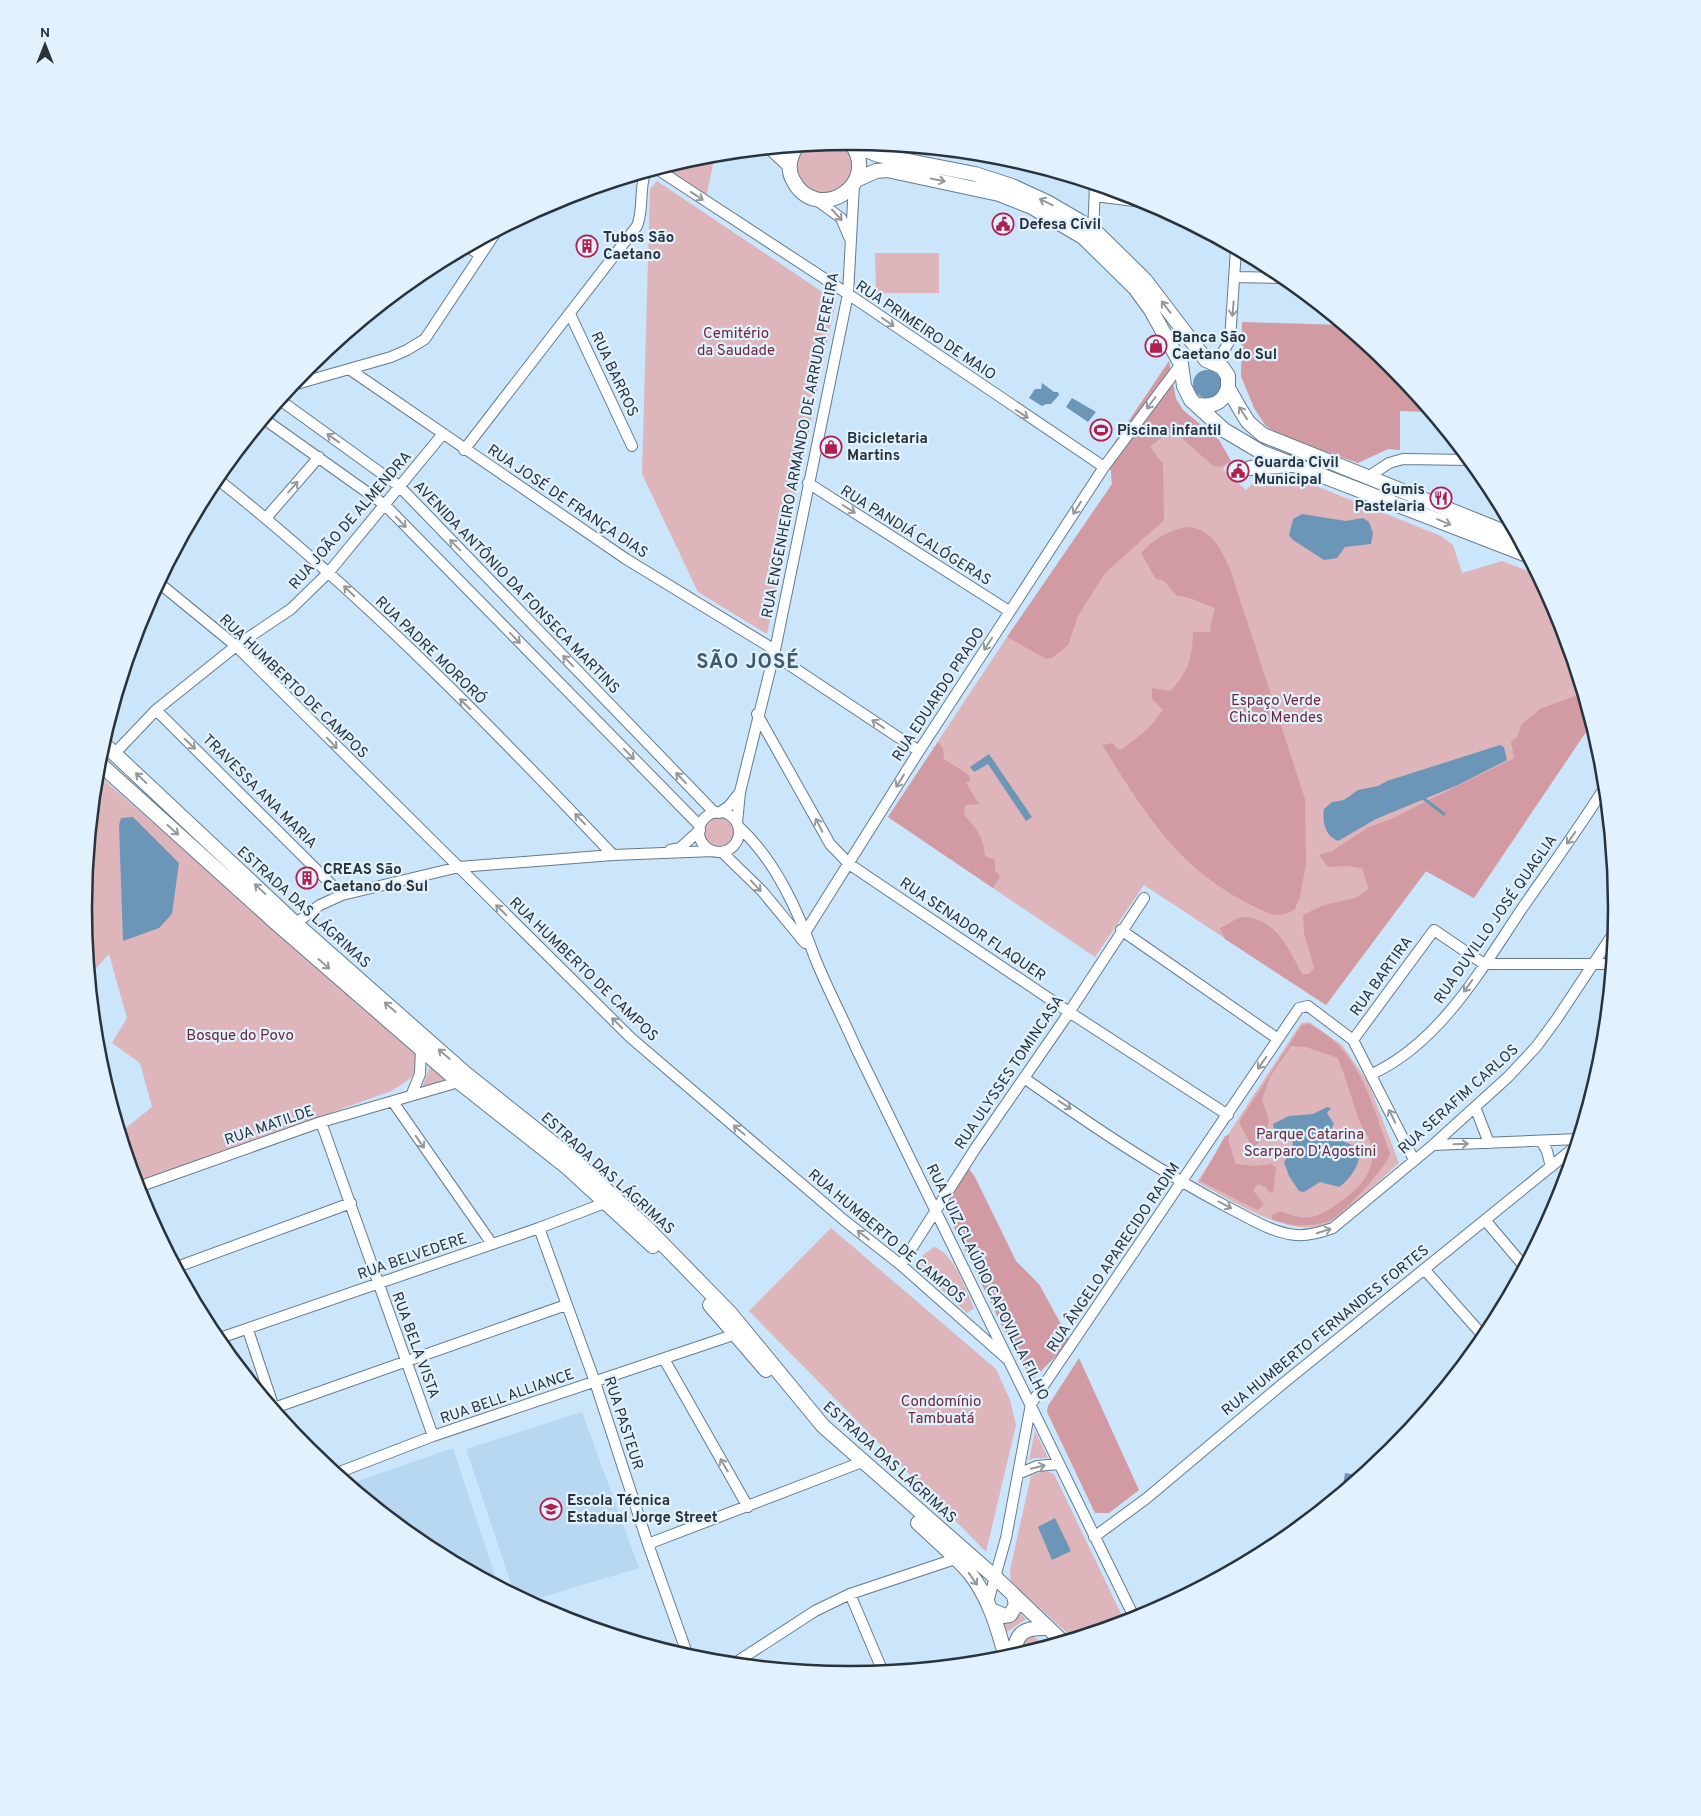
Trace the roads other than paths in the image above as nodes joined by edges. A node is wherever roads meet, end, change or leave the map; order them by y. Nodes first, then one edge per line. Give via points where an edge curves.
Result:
1 (854, 150) edge
2 (868, 151) edge
3 (794, 153) edge
4 (777, 154) edge
5 (789, 165) junction
6 (664, 174) edge
7 (643, 179) edge
8 (855, 182) junction
9 (1095, 190) edge
10 (1095, 196) junction
11 (813, 199) junction
12 (1117, 199) edge
13 (1093, 229) junction
14 (850, 240) junction
15 (488, 243) edge
16 (1092, 245) junction
17 (474, 251) edge
18 (480, 255) junction
19 (1236, 256) edge
20 (1236, 277) junction
21 (1272, 278) edge
22 (848, 294) junction
23 (570, 314) junction
24 (1209, 361) junction
25 (349, 369) junction
26 (1183, 371) junction
27 (307, 380) edge
28 (1228, 388) junction
29 (285, 404) edge
30 (1198, 404) junction
31 (269, 423) edge
32 (442, 435) junction
33 (632, 446) dead end
34 (464, 450) junction
35 (319, 457) junction
36 (1461, 460) edge
37 (1295, 464) junction
38 (1104, 467) junction
39 (1250, 468) dead end
40 (1368, 477) junction
41 (223, 483) edge
42 (808, 483) junction
43 (399, 486) junction
44 (386, 505) junction
45 (266, 518) junction
46 (1510, 534) edge
47 (1519, 552) edge
48 (329, 572) junction
49 (164, 587) edge
50 (1009, 611) junction
51 (236, 646) junction
52 (774, 652) junction
53 (156, 710) junction
54 (758, 714) junction
55 (110, 749) edge
56 (919, 751) junction
57 (115, 753) junction
58 (106, 769) edge
59 (740, 792) junction
60 (1601, 800) edge
61 (717, 813) junction
62 (738, 825) junction
63 (700, 828) junction
64 (718, 851) junction
65 (657, 854) junction
66 (613, 855) junction
67 (849, 864) junction
68 (459, 867) junction
69 (342, 895) junction
70 (789, 898) junction
71 (1144, 898) dead end
72 (777, 909) junction
73 (291, 927) junction
74 (1122, 930) junction
75 (804, 935) junction
76 (1607, 943) edge
77 (1484, 964) junction
78 (1593, 964) junction
79 (1606, 964) edge
80 (1070, 1012) junction
81 (1278, 1039) junction
82 (1353, 1040) junction
83 (421, 1048) junction
84 (1372, 1074) junction
85 (1024, 1078) junction
86 (465, 1080) junction
87 (411, 1096) junction
88 (393, 1102) junction
89 (1475, 1107) junction
90 (1228, 1115) junction
91 (321, 1122) junction
92 (1572, 1140) edge
93 (1541, 1141) junction
94 (1489, 1143) junction
95 (1432, 1145) junction
96 (1568, 1153) edge
97 (1414, 1160) junction
98 (1551, 1167) junction
99 (1182, 1183) junction
100 (145, 1185) edge
101 (610, 1201) junction
102 (351, 1203) junction
103 (935, 1212) junction
104 (1485, 1220) junction
105 (539, 1228) junction
106 (492, 1244) junction
107 (1520, 1262) edge
108 (182, 1265) edge
109 (902, 1265) junction
110 (1424, 1269) junction
111 (379, 1284) junction
112 (566, 1304) junction
113 (248, 1330) junction
114 (1479, 1331) edge
115 (740, 1333) junction
116 (226, 1337) edge
117 (1006, 1358) junction
118 (664, 1359) junction
119 (405, 1361) junction
120 (595, 1382) junction
121 (269, 1394) edge
122 (1031, 1404) junction
123 (279, 1406) edge
124 (433, 1436) junction
125 (1059, 1464) junction
126 (858, 1465) junction
127 (344, 1471) edge
128 (1018, 1474) junction
129 (748, 1507) junction
130 (1094, 1537) junction
131 (648, 1544) junction
132 (955, 1559) junction
133 (996, 1578) junction
134 (850, 1594) junction
135 (1014, 1596) junction
136 (989, 1606) junction
137 (1131, 1612) edge
138 (1048, 1628) junction
139 (1058, 1637) edge
140 (685, 1647) edge
141 (1015, 1647) edge
142 (1003, 1650) edge
143 (743, 1658) edge
144 (880, 1665) edge

1 - 8 main road via 859,162
13 -> 2 main road via 1012,186 975,174
3 - 5 main road
4 - 5 main road
5 - 11 main road via 796,186
6 -> 22 street, RUA PRIMEIRO DE MAIO
7 - 23 street via 642,210 637,226
8 - 11 main road via 846,193 836,198
8 - 14 street, RUA ENGENHEIRO ARMANDO DE ARRUDA PEREIRA
8 -> 16 main road via 876,171 887,170 999,194 1032,207
9 - 10 street
10 - 12 street
10 - 13 street
11 -> 14 street, RUA ENGENHEIRO ARMANDO DE ARRUDA PEREIRA via 840,218
13 - 16 street
24 -> 13 main road via 1146,280
14 - 22 street, RUA ENGENHEIRO ARMANDO DE ARRUDA PEREIRA
15 - 18 street
16 - 26 main road via 1135,288 1151,310
17 - 18 street
18 - 25 street via 425,338 407,350
19 - 20 street
20 - 21 street
20 -> 24 street via 1230,340 1223,352
22 -> 38 street, RUA PRIMEIRO DE MAIO
22 - 42 street, RUA ENGENHEIRO ARMANDO DE ARRUDA PEREIRA
23 - 33 street, RUA BARROS
23 - 34 street
24 - 26 main road
24 - 28 main road via 1222,367 1228,376
25 - 27 street
25 - 32 street, RUA JOSÉ DE FRANÇA DIAS
26 - 30 main road via 1186,394
26 -> 38 street, RUA EDUARDO PRADO
28 - 30 main road via 1218,403
40 -> 28 main road via 1263,435 1248,422
43 -> 29 street, AVENIDA ANTÔNIO DA FONSECA MARTINS
30 - 37 main road via 1239,440
31 - 35 street
32 - 34 street, RUA JOSÉ DE FRANÇA DIAS
32 - 43 street, RUA JOÃO DE ALMENDRA
34 - 52 street, RUA JOSÉ DE FRANÇA DIAS via 626,559
35 - 44 street
45 -> 35 street
36 - 40 street via 1403,459 1389,463
37 - 39 main road
37 -> 47 main road
38 -> 50 street, RUA EDUARDO PRADO
40 - 46 main road
41 - 45 street, RUA PADRE MORORÓ
42 -> 50 street, RUA PANDIÁ CALÓGERAS
42 - 52 street, RUA ENGENHEIRO ARMANDO DE ARRUDA PEREIRA
43 - 44 street, RUA JOÃO DE ALMENDRA
61 -> 43 street, AVENIDA ANTÔNIO DA FONSECA MARTINS
44 - 48 street, RUA JOÃO DE ALMENDRA
44 -> 63 street
45 - 48 street, RUA PADRE MORORÓ
48 - 51 street, RUA JOÃO DE ALMENDRA via 291,610
66 -> 48 street, RUA PADRE MORORÓ via 534,771
49 - 51 street, RUA HUMBERTO DE CAMPOS
50 -> 56 street, RUA EDUARDO PRADO
51 - 53 street, RUA JOÃO DE ALMENDRA
51 -> 68 street, RUA HUMBERTO DE CAMPOS
52 - 54 street, RUA ENGENHEIRO ARMANDO DE ARRUDA PEREIRA
56 -> 52 street, RUA JOSÉ DE FRANÇA DIAS
53 - 57 street, RUA JOÃO DE ALMENDRA
53 -> 69 street, TRAVESSA ANA MARIA
54 - 59 street, RUA ENGENHEIRO ARMANDO DE ARRUDA PEREIRA
67 -> 54 street, RUA SENADOR FLAQUER via 830,844
55 - 57 main road, ESTRADA DAS LÁGRIMAS
56 -> 67 street, RUA EDUARDO PRADO
73 -> 57 main road, ESTRADA DAS LÁGRIMAS
58 -> 73 main road, ESTRADA DAS LÁGRIMAS
59 - 61 street via 729,806
59 - 62 street, RUA ENGENHEIRO ARMANDO DE ARRUDA PEREIRA
60 -> 77 street, RUA DUVILLO JOSÉ QUAGLIA
61 - 62 street via 729,815
61 - 63 street via 704,819
62 - 64 street via 736,842 731,848
62 - 70 street, RUA LUIZ CLAÚDIO CAPOVILLA FILHO via 763,852
63 - 64 street via 702,843
63 - 65 street via 680,848
64 - 65 street
64 -> 72 street, RUA LUIZ CLAÚDIO CAPOVILLA FILHO via 733,860
65 - 66 street
66 - 68 street
67 - 75 street, RUA EDUARDO PRADO
67 - 80 street, RUA SENADOR FLAQUER
68 - 69 street
109 -> 68 street, RUA HUMBERTO DE CAMPOS via 845,1221 631,1038
69 - 73 street via 320,904
70 - 72 street
70 - 75 street, RUA LUIZ CLAÚDIO CAPOVILLA FILHO
71 - 74 street, RUA ULYSSES TOMINCASA
72 - 75 street, RUA LUIZ CLAÚDIO CAPOVILLA FILHO
73 -> 83 main road, ESTRADA DAS LÁGRIMAS
86 -> 73 main road, ESTRADA DAS LÁGRIMAS
74 - 80 street, RUA ULYSSES TOMINCASA
74 - 81 street
75 - 103 street, RUA LUIZ CLAÚDIO CAPOVILLA FILHO
76 - 78 street, RUA SERAFIM CARLOS
77 - 78 street
77 - 82 street, RUA BARTIRA via 1434,930
77 -> 84 street, RUA DUVILLO JOSÉ QUAGLIA via 1456,1004 1418,1043 1398,1061
78 - 79 street
78 - 89 street, RUA SERAFIM CARLOS via 1536,1047
80 - 85 street, RUA ULYSSES TOMINCASA
80 - 90 street, RUA SENADOR FLAQUER
81 - 82 street, RUA ÂNGELO APARECIDO RADIM via 1299,1008 1308,1006
81 -> 90 street, RUA ÂNGELO APARECIDO RADIM
82 - 84 street
83 - 86 main road, ESTRADA DAS LÁGRIMAS
83 - 87 street via 420,1074
97 -> 84 street
85 -> 99 street, RUA SERAFIM CARLOS
85 - 103 street, RUA ULYSSES TOMINCASA
86 - 87 street, RUA MATILDE
86 - 101 main road, ESTRADA DAS LÁGRIMAS via 573,1159
87 - 88 street, RUA MATILDE
88 - 91 street, RUA MATILDE
88 -> 106 street
89 - 94 street
89 - 95 street, RUA SERAFIM CARLOS
90 - 99 street, RUA ÂNGELO APARECIDO RADIM
91 - 100 street, RUA MATILDE
91 - 102 street, RUA BELA VISTA
92 - 93 street
93 - 94 street
93 - 98 street
95 -> 94 street
95 - 97 street, RUA SERAFIM CARLOS
96 - 98 street, RUA HUMBERTO FERNANDES FORTES
99 -> 97 street, RUA SERAFIM CARLOS via 1264,1226 1304,1235 1333,1228
98 - 104 street, RUA HUMBERTO FERNANDES FORTES
99 - 122 street, RUA ÂNGELO APARECIDO RADIM
101 - 105 street, RUA BELVEDERE
101 - 115 main road, ESTRADA DAS LÁGRIMAS via 682,1262
102 - 108 street
102 - 111 street, RUA BELA VISTA
103 - 109 street, RUA ULYSSES TOMINCASA
103 - 117 street, RUA LUIZ CLAÚDIO CAPOVILLA FILHO
104 - 107 street
104 - 110 street, RUA HUMBERTO FERNANDES FORTES
105 - 106 street, RUA BELVEDERE
105 - 112 street, RUA PASTEUR
106 - 111 street, RUA BELVEDERE
109 - 117 street, RUA HUMBERTO DE CAMPOS
110 - 114 street
110 - 130 street, RUA HUMBERTO FERNANDES FORTES via 1147,1498
111 - 113 street, RUA BELVEDERE
111 - 119 street, RUA BELA VISTA
112 - 119 street
112 - 120 street, RUA PASTEUR
113 - 116 street, RUA BELVEDERE
113 - 121 street
115 - 118 street, RUA BELL ALLIANCE
115 - 126 main road, ESTRADA DAS LÁGRIMAS via 812,1426
117 - 122 street, RUA LUIZ CLAÚDIO CAPOVILLA FILHO
118 - 120 street, RUA BELL ALLIANCE
129 -> 118 street
119 - 123 street
119 - 124 street, RUA BELA VISTA
120 - 124 street, RUA BELL ALLIANCE
120 - 131 street, RUA PASTEUR
122 - 125 street, RUA LUIZ CLAÚDIO CAPOVILLA FILHO
122 - 128 street, RUA ÂNGELO APARECIDO RADIM
124 - 127 street, RUA BELL ALLIANCE
128 -> 125 street via 1037,1466
125 - 130 street, RUA LUIZ CLAÚDIO CAPOVILLA FILHO
126 - 129 street
126 - 132 main road, ESTRADA DAS LÁGRIMAS
126 - 133 main road, ESTRADA DAS LÁGRIMAS
128 - 133 street, RUA ÂNGELO APARECIDO RADIM
129 - 131 street
130 - 137 street, RUA LUIZ CLAÚDIO CAPOVILLA FILHO
131 - 140 street, RUA PASTEUR
132 - 134 street
132 -> 136 main road, ESTRADA DAS LÁGRIMAS via 970,1574
133 - 135 main road, ESTRADA DAS LÁGRIMAS
133 - 136 street, RUA ÂNGELO APARECIDO RADIM
134 - 143 street via 815,1612
134 - 144 street
135 - 136 main road via 1016,1605 1010,1615 1005,1616
135 - 138 main road, ESTRADA DAS LÁGRIMAS
136 - 142 main road, ESTRADA DAS LÁGRIMAS
138 - 139 main road, ESTRADA DAS LÁGRIMAS
138 - 141 main road via 1031,1628 1023,1632

